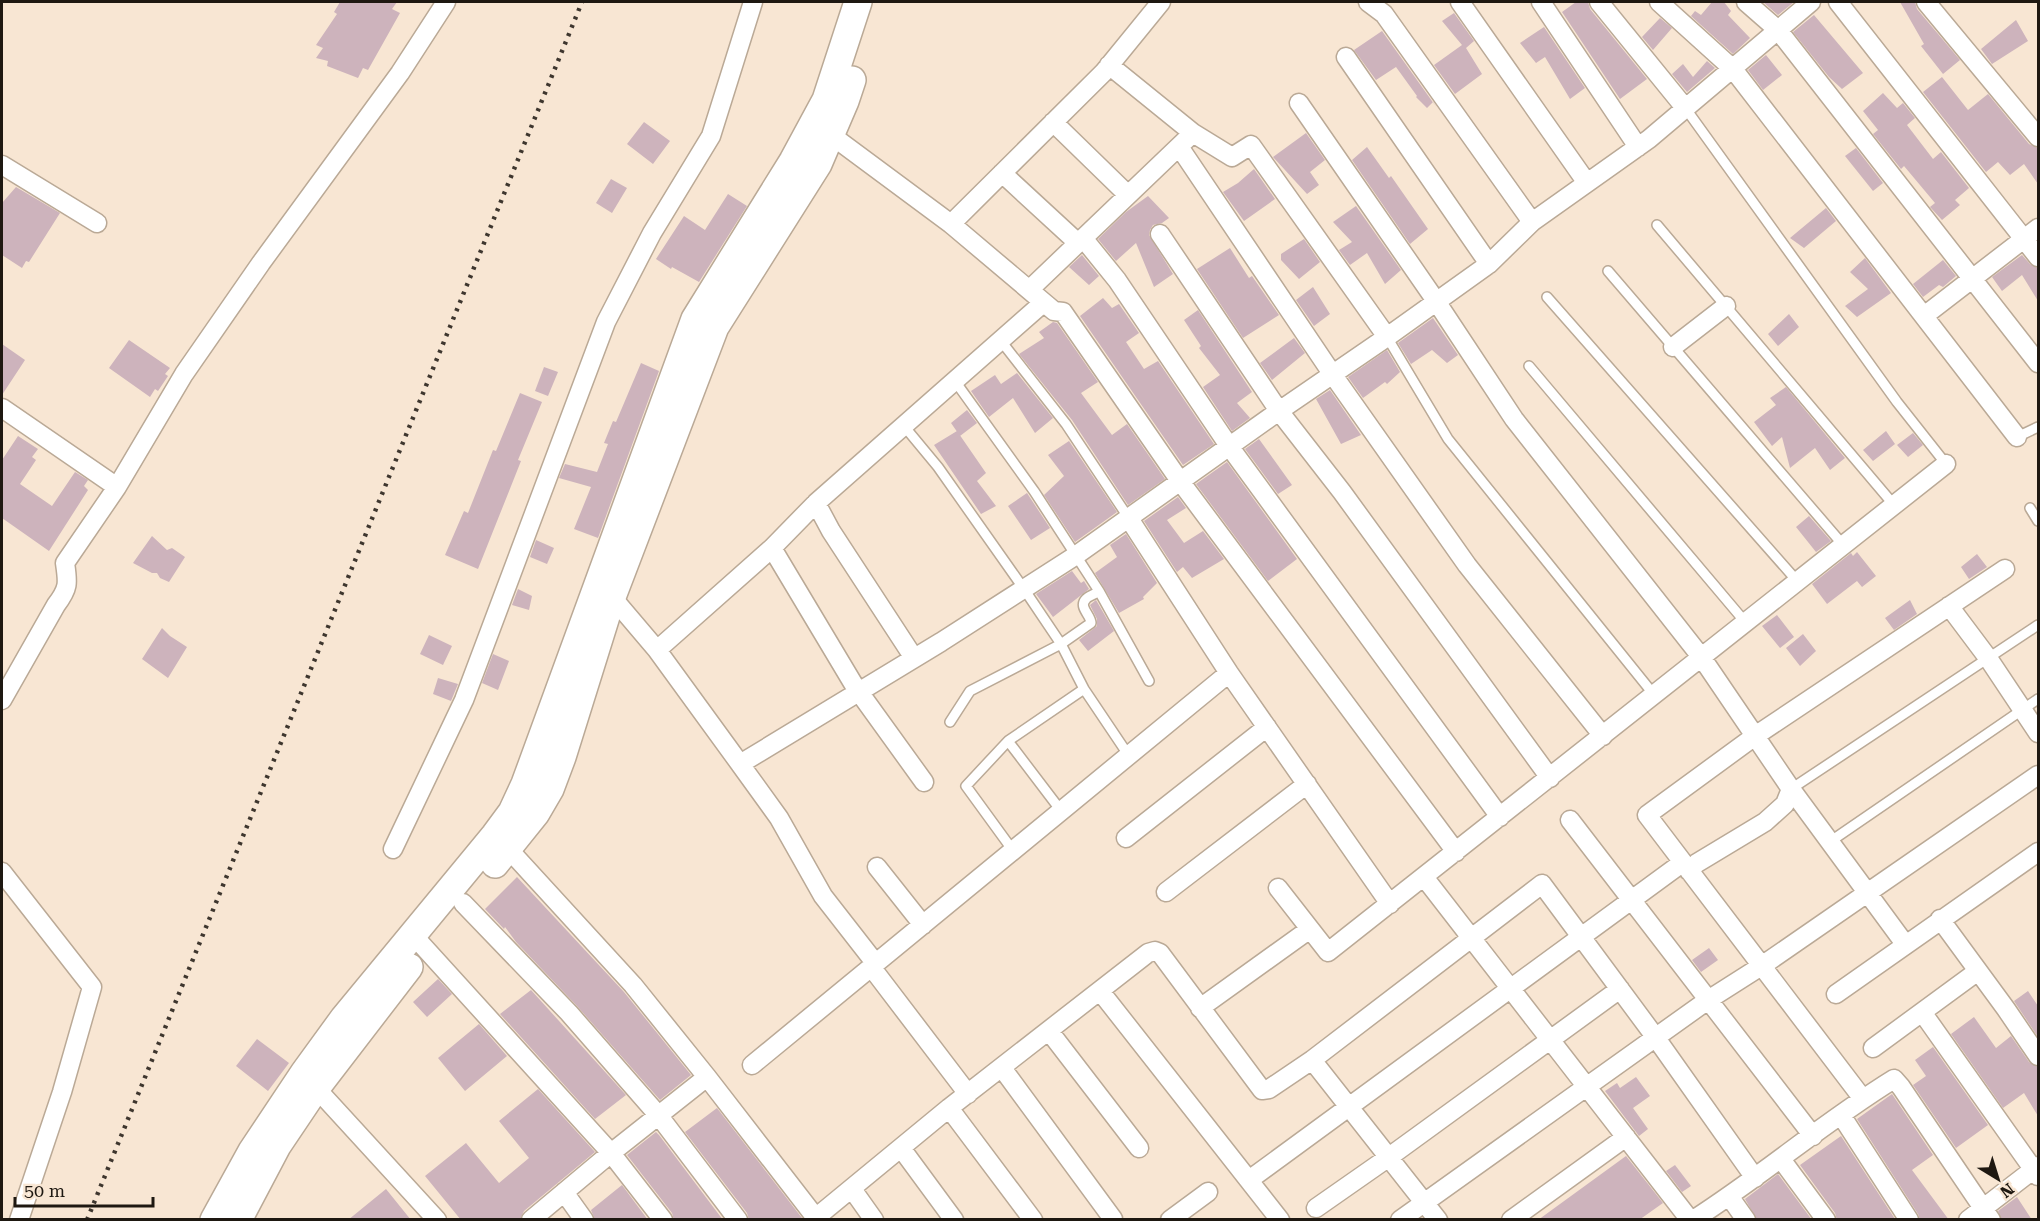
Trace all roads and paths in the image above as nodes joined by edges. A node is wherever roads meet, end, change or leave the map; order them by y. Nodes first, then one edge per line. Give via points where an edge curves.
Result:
1 (446, 2) edge
2 (753, 2) edge
3 (858, 2) edge
4 (877, 2) edge
5 (1161, 2) edge
6 (1368, 2) edge
7 (1460, 2) edge
8 (1540, 2) edge
9 (1599, 2) edge
10 (1659, 2) edge
11 (1746, 2) edge
12 (1811, 2) edge
13 (1838, 2) edge
14 (1926, 2) edge
15 (1778, 30) junction
16 (1346, 57) dead end
17 (1109, 65) junction
18 (1733, 69) junction
19 (1299, 103) dead end
20 (1686, 109) junction
21 (1053, 122) junction
22 (821, 130) junction
23 (1193, 133) junction
24 (2038, 137) edge
25 (1638, 147) junction
26 (1180, 148) junction
27 (2, 165) edge
28 (1002, 173) junction
29 (1587, 183) junction
30 (1128, 195) junction
31 (1532, 222) junction
32 (98, 223) dead end
33 (951, 224) junction
34 (1658, 225) dead end
35 (1160, 234) dead end
36 (2032, 234) edge
37 (1081, 241) junction
38 (2038, 257) edge
39 (1489, 264) junction
40 (1608, 271) dead end
41 (1972, 279) junction
42 (1029, 290) junction
43 (1546, 297) dead end
44 (1436, 301) junction
45 (1044, 303) junction
46 (1726, 306) junction
47 (1924, 316) junction
48 (1387, 338) junction
49 (1000, 341) junction
50 (1673, 347) junction
51 (2038, 363) edge
52 (1529, 366) dead end
53 (1332, 375) junction
54 (955, 381) junction
55 (2, 408) edge
56 (1279, 411) junction
57 (904, 426) junction
58 (2038, 428) edge
59 (2017, 437) joint
60 (1229, 447) junction
61 (1946, 464) joint
62 (1180, 481) junction
63 (117, 487) junction
64 (816, 504) junction
65 (1894, 506) junction
66 (2030, 508) dead end
67 (1128, 517) junction
68 (2038, 521) edge
69 (1844, 546) junction
70 (772, 548) junction
71 (1075, 556) junction
72 (2005, 569) dead end
73 (1798, 582) junction
74 (1024, 589) junction
75 (1100, 591) junction
76 (612, 597) junction
77 (1949, 606) junction
78 (1746, 623) junction
79 (2038, 625) edge
80 (1061, 644) junction
81 (657, 650) junction
82 (915, 658) junction
83 (1702, 658) junction
84 (1988, 658) junction
85 (1230, 673) junction
86 (1149, 681) dead end
87 (1084, 689) junction
88 (860, 690) junction
89 (1654, 696) junction
90 (2038, 699) edge
91 (2, 700) edge
92 (2022, 710) junction
93 (950, 722) dead end
94 (1267, 728) junction
95 (2038, 733) edge
96 (1603, 736) junction
97 (1755, 736) junction
98 (1008, 741) junction
99 (1129, 756) junction
100 (740, 764) junction
101 (2038, 775) edge
102 (1550, 778) junction
103 (924, 782) dead end
104 (1307, 784) junction
105 (1791, 789) junction
106 (1062, 812) junction
107 (1500, 817) junction
108 (1570, 820) dead end
109 (1126, 838) dead end
110 (1831, 841) junction
111 (502, 842) junction
112 (393, 849) dead end
113 (1014, 852) junction
114 (1456, 852) junction
115 (2038, 852) edge
116 (877, 867) dead end
117 (1686, 867) junction
118 (2, 872) edge
119 (1424, 877) junction
120 (1278, 888) dead end
121 (1167, 892) dead end
122 (1869, 893) junction
123 (1631, 900) junction
124 (463, 903) junction
125 (1390, 904) junction
126 (1940, 919) junction
127 (923, 926) junction
128 (1310, 929) junction
129 (1582, 937) junction
130 (1472, 938) junction
131 (419, 942) junction
132 (1905, 944) junction
133 (1763, 965) junction
134 (874, 966) junction
135 (1978, 971) junction
136 (1511, 988) junction
137 (1620, 989) junction
138 (1100, 991) junction
139 (1836, 994) dead end
140 (1708, 1000) junction
141 (1200, 1008) junction
142 (1922, 1012) junction
143 (1049, 1031) junction
144 (1550, 1038) junction
145 (1656, 1038) junction
146 (1873, 1048) dead end
147 (2038, 1056) edge
148 (1312, 1059) junction
149 (752, 1065) dead end
150 (1002, 1068) junction
151 (707, 1077) junction
152 (1588, 1085) junction
153 (316, 1088) junction
154 (968, 1094) junction
155 (1863, 1099) junction
156 (1349, 1107) junction
157 (949, 1108) junction
158 (1841, 1115) junction
159 (659, 1116) junction
160 (1812, 1136) junction
161 (1626, 1137) junction
162 (901, 1148) junction
163 (1139, 1148) dead end
164 (611, 1153) junction
165 (1389, 1157) junction
166 (1781, 1159) junction
167 (2037, 1171) edge
168 (1755, 1178) junction
169 (1250, 1180) junction
170 (852, 1189) junction
171 (564, 1192) junction
172 (1208, 1192) dead end
173 (1729, 1196) junction
174 (1424, 1202) junction
175 (1316, 1208) dead end
176 (1987, 1214) edge
177 (814, 1219) edge
178 (1113, 1219) edge
179 (20, 1220) edge
180 (214, 1220) edge
181 (238, 1220) edge
182 (436, 1220) edge
183 (531, 1220) edge
184 (585, 1220) edge
185 (663, 1220) edge
186 (738, 1220) edge
187 (874, 1220) edge
188 (954, 1220) edge
189 (1033, 1220) edge
190 (1170, 1220) edge
191 (1280, 1220) edge
192 (1400, 1220) edge
193 (1438, 1220) edge
194 (1511, 1220) edge
195 (1691, 1220) edge
196 (1746, 1220) edge
197 (1826, 1220) edge
198 (1909, 1220) edge
199 (1968, 1220) edge

1 - 63 street via 400,73 184,374
2 - 112 street via 711,136 652,233 606,322 464,700
3 - 22 street via 826,100
4 - 22 street via 845,101
5 - 17 street
6 - 31 street via 1384,14
7 - 29 street
8 - 25 street
9 - 20 street
10 - 18 street
11 - 15 street
12 - 15 street
13 - 36 street
14 - 24 street
15 - 18 street
15 - 41 street
16 - 39 street
17 - 21 street
17 - 23 street
18 - 20 street
18 - 47 street
19 - 44 street
20 - 25 street
20 - 61 lane
21 - 28 street
21 - 30 street
22 - 33 street
22 - 76 street via 818,164 715,327
22 - 111 street via 793,161 694,319
23 - 26 street
23 - 48 street via 1232,157 1251,145
25 - 29 street
26 - 30 street
26 - 53 street
27 - 32 street
28 - 33 street
28 - 37 street
29 - 31 street
30 - 37 street
31 - 39 street
33 - 42 street
34 - 46 lane
35 - 56 street
36 - 38 street
36 - 41 street
37 - 42 street
37 - 60 street via 1116,280
39 - 44 street
40 - 50 lane
41 - 47 street
41 - 51 street
42 - 45 street
43 - 73 lane
44 - 48 street
44 - 83 street via 1514,419
45 - 49 street
45 - 62 street via 1063,312
46 - 50 street
46 - 65 lane
47 - 59 street
48 - 53 street
48 - 89 lane via 1448,439
49 - 54 street
49 - 67 lane via 1066,424
50 - 69 lane
52 - 78 lane
53 - 56 street
53 - 96 street via 1467,565
54 - 57 street
54 - 71 lane
55 - 63 street
56 - 60 street
56 - 102 street
57 - 64 street
57 - 74 lane
58 - 59 lane
60 - 62 street
60 - 107 street
61 - 65 street
62 - 67 street
62 - 114 street
63 - 91 street via 65,563 68,584 64,595
64 - 70 street
64 - 82 street
65 - 69 street
66 - 68 lane
67 - 71 street
67 - 85 street
69 - 73 street
70 - 81 street
70 - 88 street
71 - 74 street
71 - 75 lane
72 - 77 street
73 - 78 street
74 - 80 lane
74 - 82 street
75 - 80 lane via 1083,605 1091,622
75 - 86 lane
76 - 81 street
76 - 111 street via 550,789 536,813
77 - 84 street
77 - 97 street
78 - 83 street
79 - 84 lane
80 - 87 lane
80 - 93 lane via 970,691
81 - 100 street
82 - 88 street
83 - 89 street
83 - 97 street
84 - 92 street
84 - 105 lane
85 - 94 street
85 - 99 street
87 - 98 lane
87 - 99 lane
88 - 100 street
88 - 103 street
89 - 96 street
90 - 92 lane
92 - 95 street
92 - 110 lane
94 - 104 street
94 - 109 street
96 - 102 street
97 - 105 street
97 - 117 street via 1647,815
98 - 106 lane
98 - 113 lane via 966,786
99 - 106 street
100 - 134 street via 779,818 823,896
101 - 122 street
102 - 107 street
104 - 121 street
104 - 125 street
105 - 110 street
105 - 117 street via 1785,804 1765,822
106 - 113 street
107 - 114 street
108 - 123 street
110 - 122 street
111 - 124 street
111 - 131 street
111 - 151 street via 633,985
113 - 127 street
114 - 119 street
115 - 126 street
116 - 127 street
117 - 123 street
117 - 133 street
118 - 179 street via 92,987
119 - 125 street
119 - 130 street
120 - 128 street
122 - 132 street
122 - 133 street
123 - 129 street
123 - 140 street
124 - 131 street
124 - 159 street via 569,1013
125 - 128 street via 1328,952
126 - 132 street
126 - 135 street
127 - 134 street
128 - 141 street
129 - 130 street via 1542,884
129 - 136 street
129 - 137 street
130 - 136 street
130 - 148 street
131 - 153 street
131 - 164 street
131 - 180 street via 344,1018 252,1151
132 - 139 street
133 - 140 street
133 - 155 street
134 - 149 street
134 - 154 street
135 - 142 street
135 - 147 street
136 - 144 street
136 - 156 street
137 - 144 street
137 - 145 street
138 - 141 street via 1148,952 1155,951
138 - 143 street
138 - 169 street
140 - 145 street
140 - 160 street
141 - 148 street via 1262,1090
142 - 146 street
142 - 167 street
143 - 150 street
143 - 163 street
144 - 152 street
144 - 165 street
145 - 152 street
145 - 168 street
148 - 156 street
150 - 154 street
150 - 178 street
151 - 159 street
151 - 177 street
152 - 161 street
152 - 174 street
153 - 181 street via 277,1146
153 - 182 street
154 - 157 street
155 - 158 street
155 - 176 street via 1894,1079
156 - 165 street
156 - 169 street
157 - 162 street
157 - 189 street
158 - 160 street
158 - 198 street
159 - 164 street
159 - 186 street
160 - 166 street
161 - 194 street
161 - 195 street
162 - 170 street
162 - 188 street
164 - 171 street
164 - 185 street
165 - 174 street
165 - 175 street
166 - 168 street
166 - 197 street
167 - 176 street
168 - 173 street
169 - 191 street
170 - 177 street
170 - 187 street
171 - 183 street
171 - 184 street
172 - 190 street
173 - 195 street
173 - 196 street
174 - 192 street
174 - 193 street
176 - 199 street

